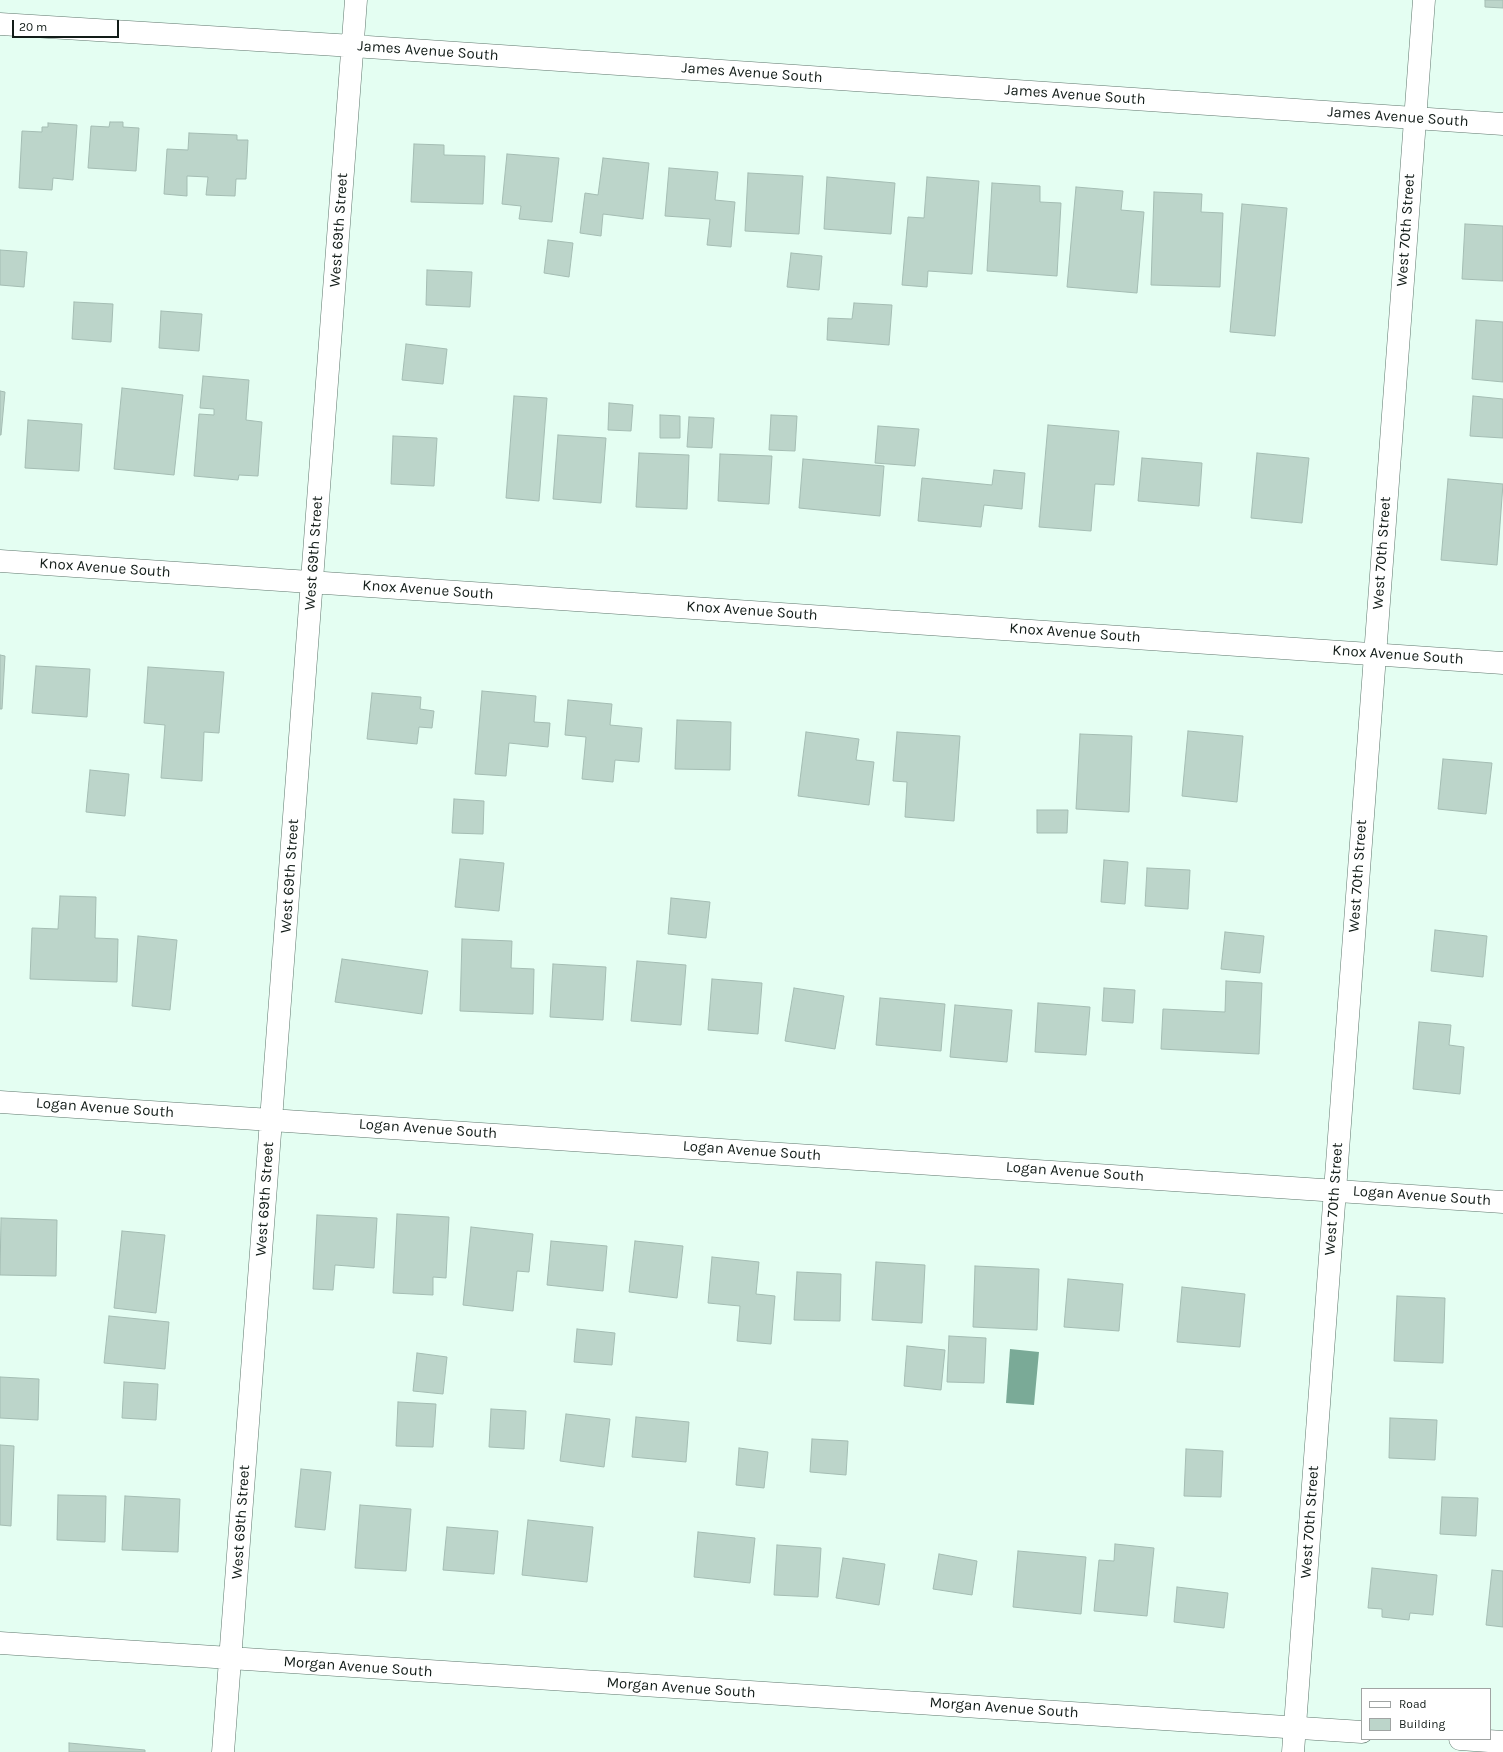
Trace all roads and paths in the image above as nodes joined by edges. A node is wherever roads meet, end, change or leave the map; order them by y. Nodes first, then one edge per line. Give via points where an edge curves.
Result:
1 (356, 0) edge
2 (1424, 0) edge
3 (0, 24) edge
4 (352, 46) junction
5 (1415, 118) junction
6 (1503, 124) edge
7 (0, 561) edge
8 (312, 582) junction
9 (1375, 653) junction
10 (1503, 662) edge
11 (0, 1102) edge
12 (271, 1119) junction
13 (1335, 1189) junction
14 (1503, 1202) edge
15 (0, 1643) edge
16 (230, 1659) junction
17 (1295, 1727) junction
18 (1361, 1732) edge
19 (1474, 1740) edge
20 (1503, 1742) edge
21 (223, 1752) edge
22 (1293, 1752) edge

1 - 4 street, West 69th Street
2 - 5 street, West 70th Street
3 - 4 street, James Avenue South
4 - 5 street, James Avenue South
4 - 8 street, West 69th Street
5 - 6 street, James Avenue South
5 - 9 street, West 70th Street
7 - 8 street, Knox Avenue South
8 - 9 street, Knox Avenue South
8 - 12 street, West 69th Street
9 - 10 street, Knox Avenue South
9 - 13 street, West 70th Street
11 - 12 street, Logan Avenue South
12 - 13 street, Logan Avenue South
12 - 16 street, West 69th Street
13 - 14 street, Logan Avenue South
13 - 17 street, West 70th Street
15 - 16 street, Morgan Avenue South
16 - 17 street, Morgan Avenue South
16 - 21 street, West 69th Street
17 - 18 street, Morgan Avenue South
17 - 22 street, West 70th Street
19 - 20 street

